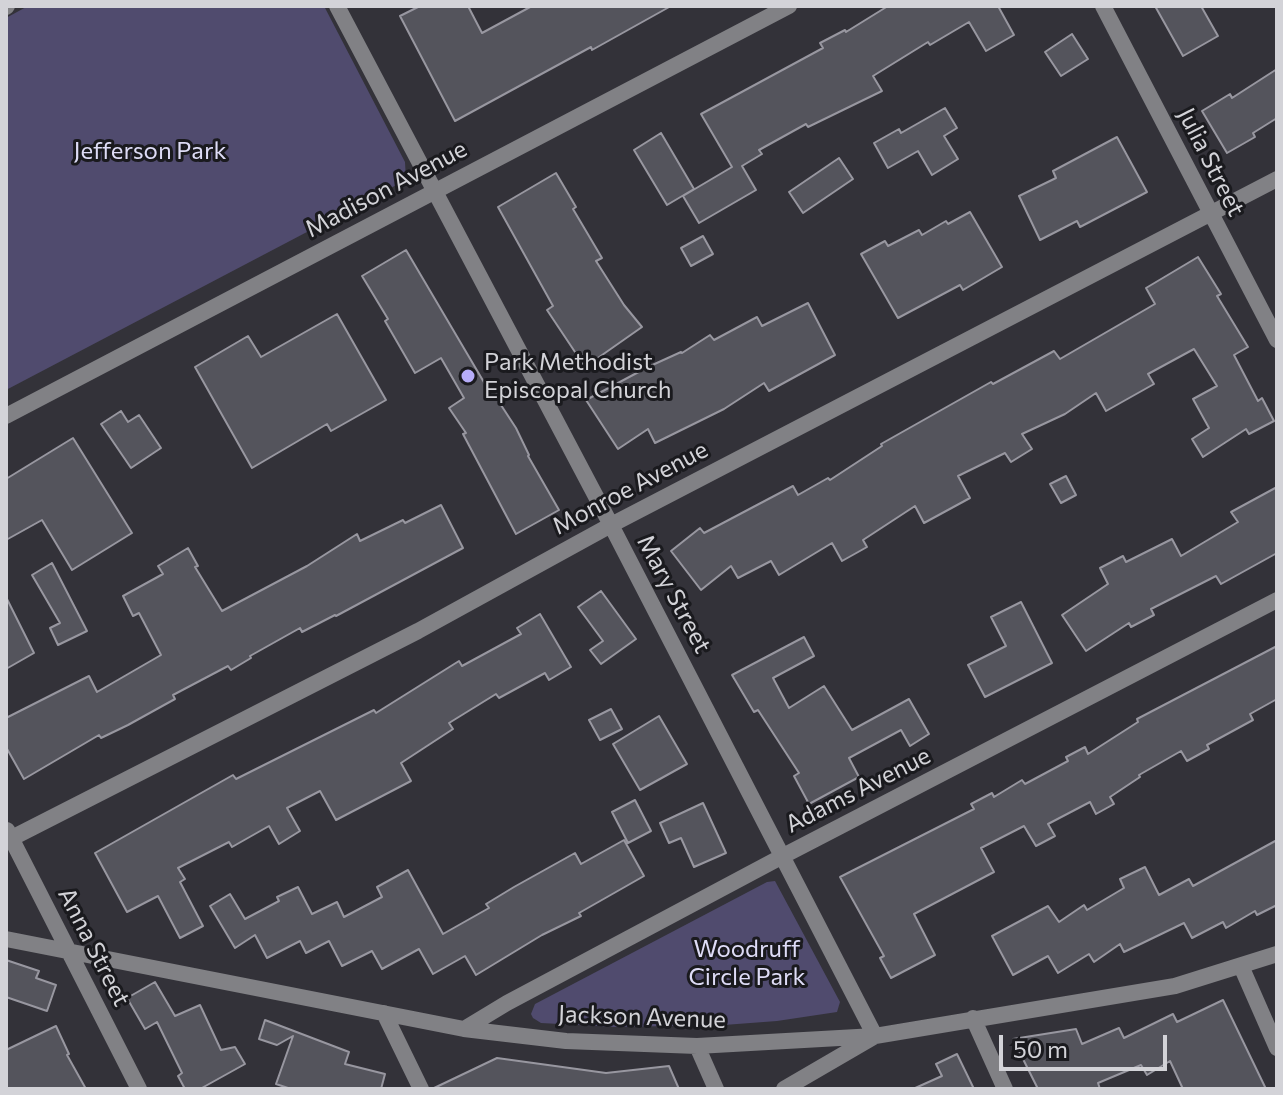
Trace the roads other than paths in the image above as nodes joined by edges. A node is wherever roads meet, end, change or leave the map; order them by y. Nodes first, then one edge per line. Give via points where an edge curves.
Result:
1 (337, 6) edge
2 (789, 6) edge
3 (1103, 6) edge
4 (1277, 179) edge
5 (435, 191) junction
6 (1210, 213) junction
7 (1277, 340) edge
8 (6, 416) edge
9 (611, 525) junction
10 (1277, 600) edge
11 (8, 836) edge
12 (783, 856) junction
13 (6, 939) edge
14 (69, 952) junction
15 (1277, 954) edge
16 (1241, 966) junction
17 (384, 1013) junction
18 (973, 1018) junction
19 (464, 1029) junction
20 (875, 1036) junction
21 (697, 1046) junction
22 (1277, 1048) edge
23 (139, 1089) edge
24 (421, 1089) edge
25 (716, 1089) edge
26 (784, 1089) edge
27 (1005, 1089) edge

1 - 5 street, Mary Street
2 - 5 street, Madison Avenue
3 - 6 street, Julia Street
4 - 6 street, Monroe Avenue
5 - 8 street, Madison Avenue
5 - 9 street, Mary Street
6 - 7 street, Julia Street
6 - 9 street, Monroe Avenue
9 - 11 street, Monroe Avenue via 418,631
9 - 12 street, Mary Street
10 - 12 street, Adams Avenue
11 - 14 street, Anna Street
12 - 19 street, Adams Avenue
12 - 20 street, Mary Street
13 - 14 street, Jackson Avenue
14 - 17 street, Jackson Avenue
14 - 23 street, Anna Street
15 - 16 street, Jackson Avenue
16 - 18 street, Jackson Avenue via 1175,986
16 - 22 street
17 - 19 street, Jackson Avenue
17 - 24 street
18 - 20 street, Jackson Avenue
18 - 27 street
19 - 21 street, Jackson Avenue via 566,1041
20 - 21 street, Jackson Avenue
20 - 26 street
21 - 25 street

